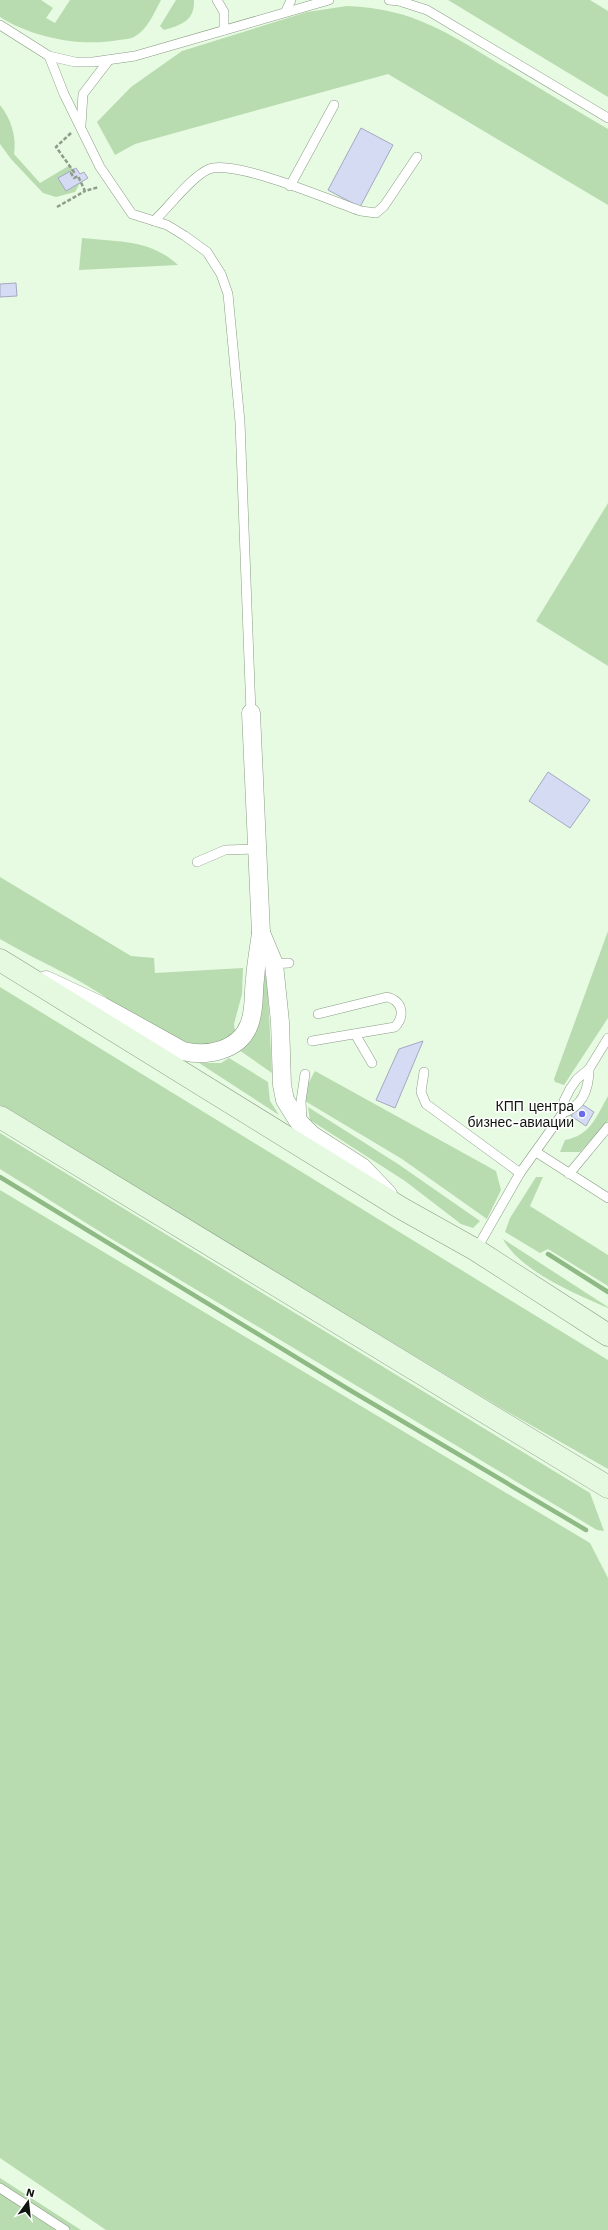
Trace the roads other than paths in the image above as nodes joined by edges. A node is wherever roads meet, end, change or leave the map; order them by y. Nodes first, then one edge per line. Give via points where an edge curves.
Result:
1 (216, 0) edge
2 (291, 0) edge
3 (329, 0) edge
4 (389, 0) edge
5 (420, 0) edge
6 (427, 10) junction
7 (286, 11) junction
8 (0, 25) edge
9 (224, 30) junction
10 (48, 56) junction
11 (109, 60) junction
12 (334, 105) dead end
13 (608, 118) edge
14 (81, 125) junction
15 (417, 156) dead end
16 (290, 186) junction
17 (154, 221) junction
18 (251, 713) joint
19 (258, 849) junction
20 (197, 862) dead end
21 (262, 933) junction
22 (0, 960) edge
23 (256, 964) junction
24 (281, 964) junction
25 (22, 972) junction
26 (318, 1014) dead end
27 (355, 1034) junction
28 (608, 1038) edge
29 (312, 1041) dead end
30 (372, 1063) dead end
31 (589, 1068) junction
32 (424, 1072) dead end
33 (305, 1074) dead end
34 (563, 1113) junction
35 (0, 1117) edge
36 (303, 1126) junction
37 (608, 1126) edge
38 (536, 1152) junction
39 (520, 1173) junction
40 (569, 1174) junction
41 (608, 1198) edge
42 (401, 1208) junction
43 (476, 1250) junction
44 (608, 1335) edge
45 (608, 1487) edge
46 (0, 2188) edge
47 (65, 2230) edge

1 - 9 lane via 224,12
2 - 7 lane
3 - 7 lane
4 - 6 lane via 399,0
5 - 6 lane
6 - 13 lane
7 - 9 lane
8 - 10 lane
9 - 11 lane via 135,56
10 - 11 lane via 75,62
10 - 14 lane
11 - 14 lane via 83,94
12 - 16 lane
14 - 17 lane via 110,184 132,214
15 - 16 lane via 384,206 376,213 361,211
16 - 17 lane via 231,168 210,169 199,175
17 - 18 lane via 167,225 207,252 222,274 228,294 240,422
18 - 19 street
19 - 20 lane via 225,850
19 - 21 street
21 - 23 street
21 - 24 street
22 - 25 main road
23 - 24 lane
23 - 25 street via 252,1014 244,1035 222,1050 200,1054 183,1051 60,985
24 - 36 street via 282,1085 285,1100
25 - 42 main road
26 - 27 lane via 387,997 400,1005 401,1020 394,1027
27 - 29 lane
27 - 30 lane
28 - 31 lane
31 - 34 lane via 576,1079 570,1089 564,1101
31 - 34 lane via 589,1084 583,1098 574,1109
32 - 39 lane via 421,1092 426,1104
33 - 36 lane via 301,1101
34 - 38 lane
35 - 45 main road
36 - 42 street via 312,1135 362,1168
37 - 40 lane
38 - 39 lane
38 - 40 lane
39 - 43 lane
40 - 41 lane
42 - 43 main road
43 - 44 main road
46 - 47 lane

